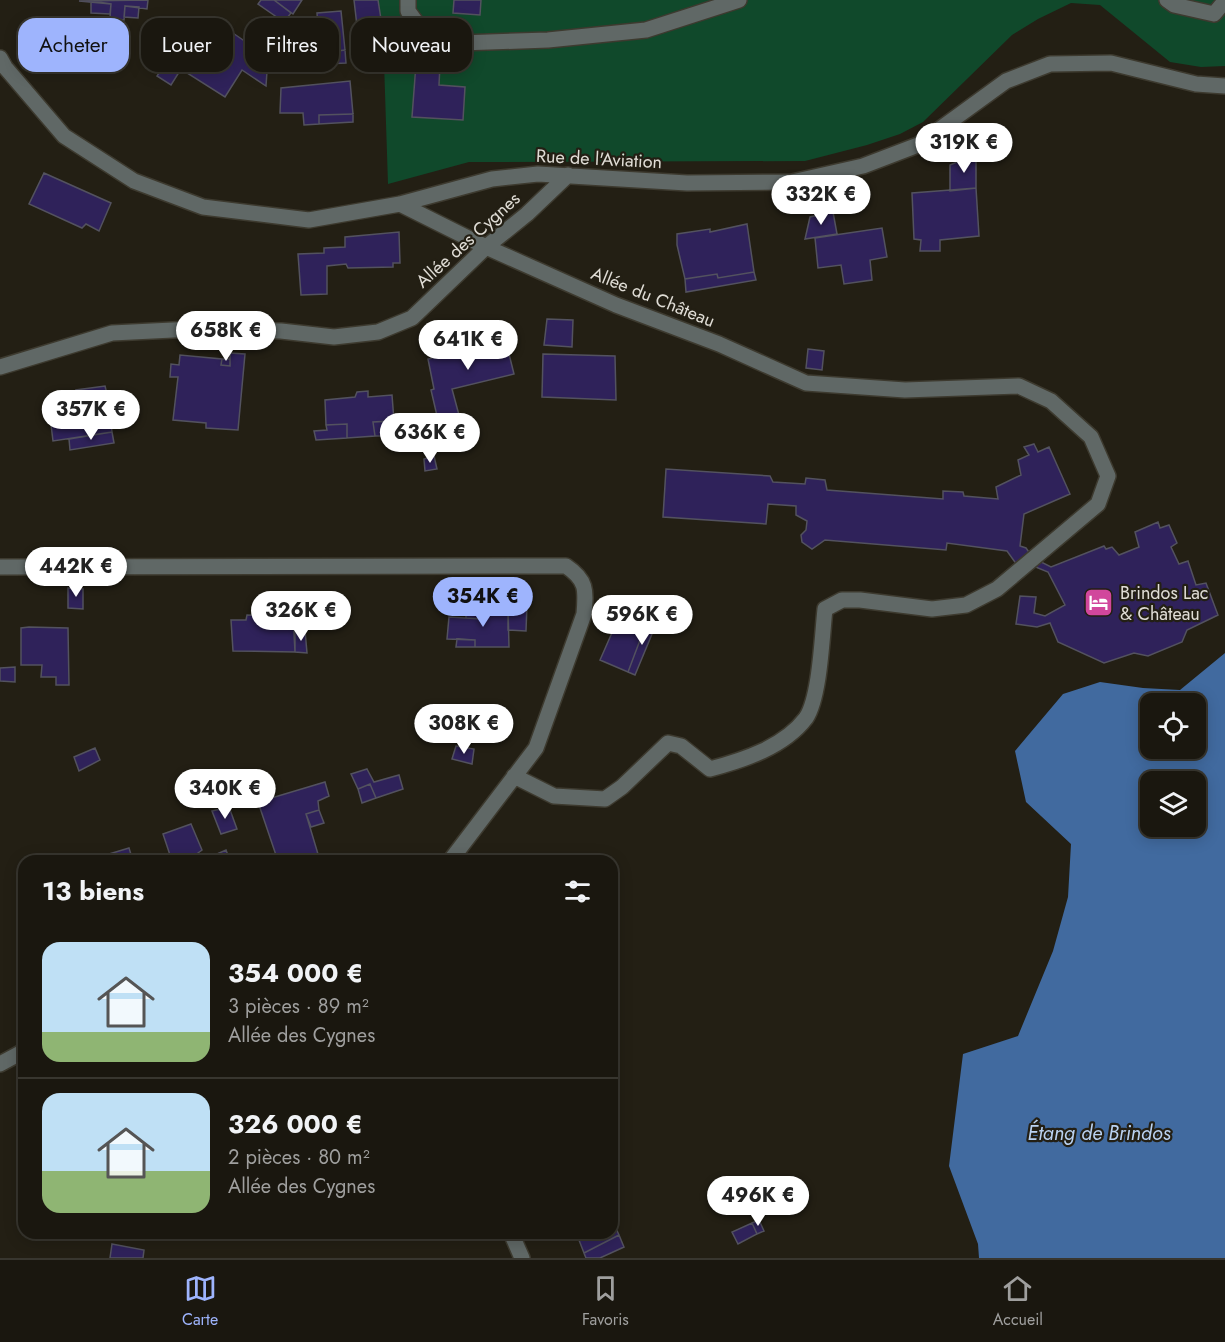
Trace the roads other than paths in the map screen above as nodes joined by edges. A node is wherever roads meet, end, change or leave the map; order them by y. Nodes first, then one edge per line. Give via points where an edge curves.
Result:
1 (408, 0) edge
2 (739, 0) edge
3 (1167, 0) edge
4 (1225, 1) edge
5 (1219, 14) edge
6 (0, 58) edge
7 (1225, 86) edge
8 (568, 176) junction
9 (400, 204) junction
10 (486, 247) junction
11 (0, 367) edge
12 (0, 567) edge
13 (514, 776) junction
14 (455, 855) edge
15 (18, 1054) edge
16 (0, 1064) edge
17 (514, 1239) edge
18 (522, 1258) edge

1 - 2 street via 408,11 432,44 548,40 646,30
3 - 5 street via 1174,5
4 - 5 street
6 - 9 street, Rue de l'Aviation via 64,135 134,181 203,207 309,220
7 - 8 street, Rue de l'Aviation via 1196,84 1110,63 1050,64 1006,81 918,145 863,166 792,182 687,183
8 - 9 street, Rue de l'Aviation via 538,174 492,179
8 - 10 street, Allée des Cygnes
9 - 10 street, Allée du Château
10 - 11 street, Allée des Cygnes via 412,318 378,332 334,337 281,330 111,333
10 - 13 street, Allée du Château via 806,383 905,390 1019,386 1051,401 1090,437 1108,476 1098,504 997,589 966,605 932,609 842,600 825,609 816,690 806,717 783,739 743,760 710,769 681,746 668,743 604,799 554,796
12 - 13 street via 566,566 580,576 586,595 584,614 536,748
13 - 14 street
15 - 16 street
17 - 18 street

